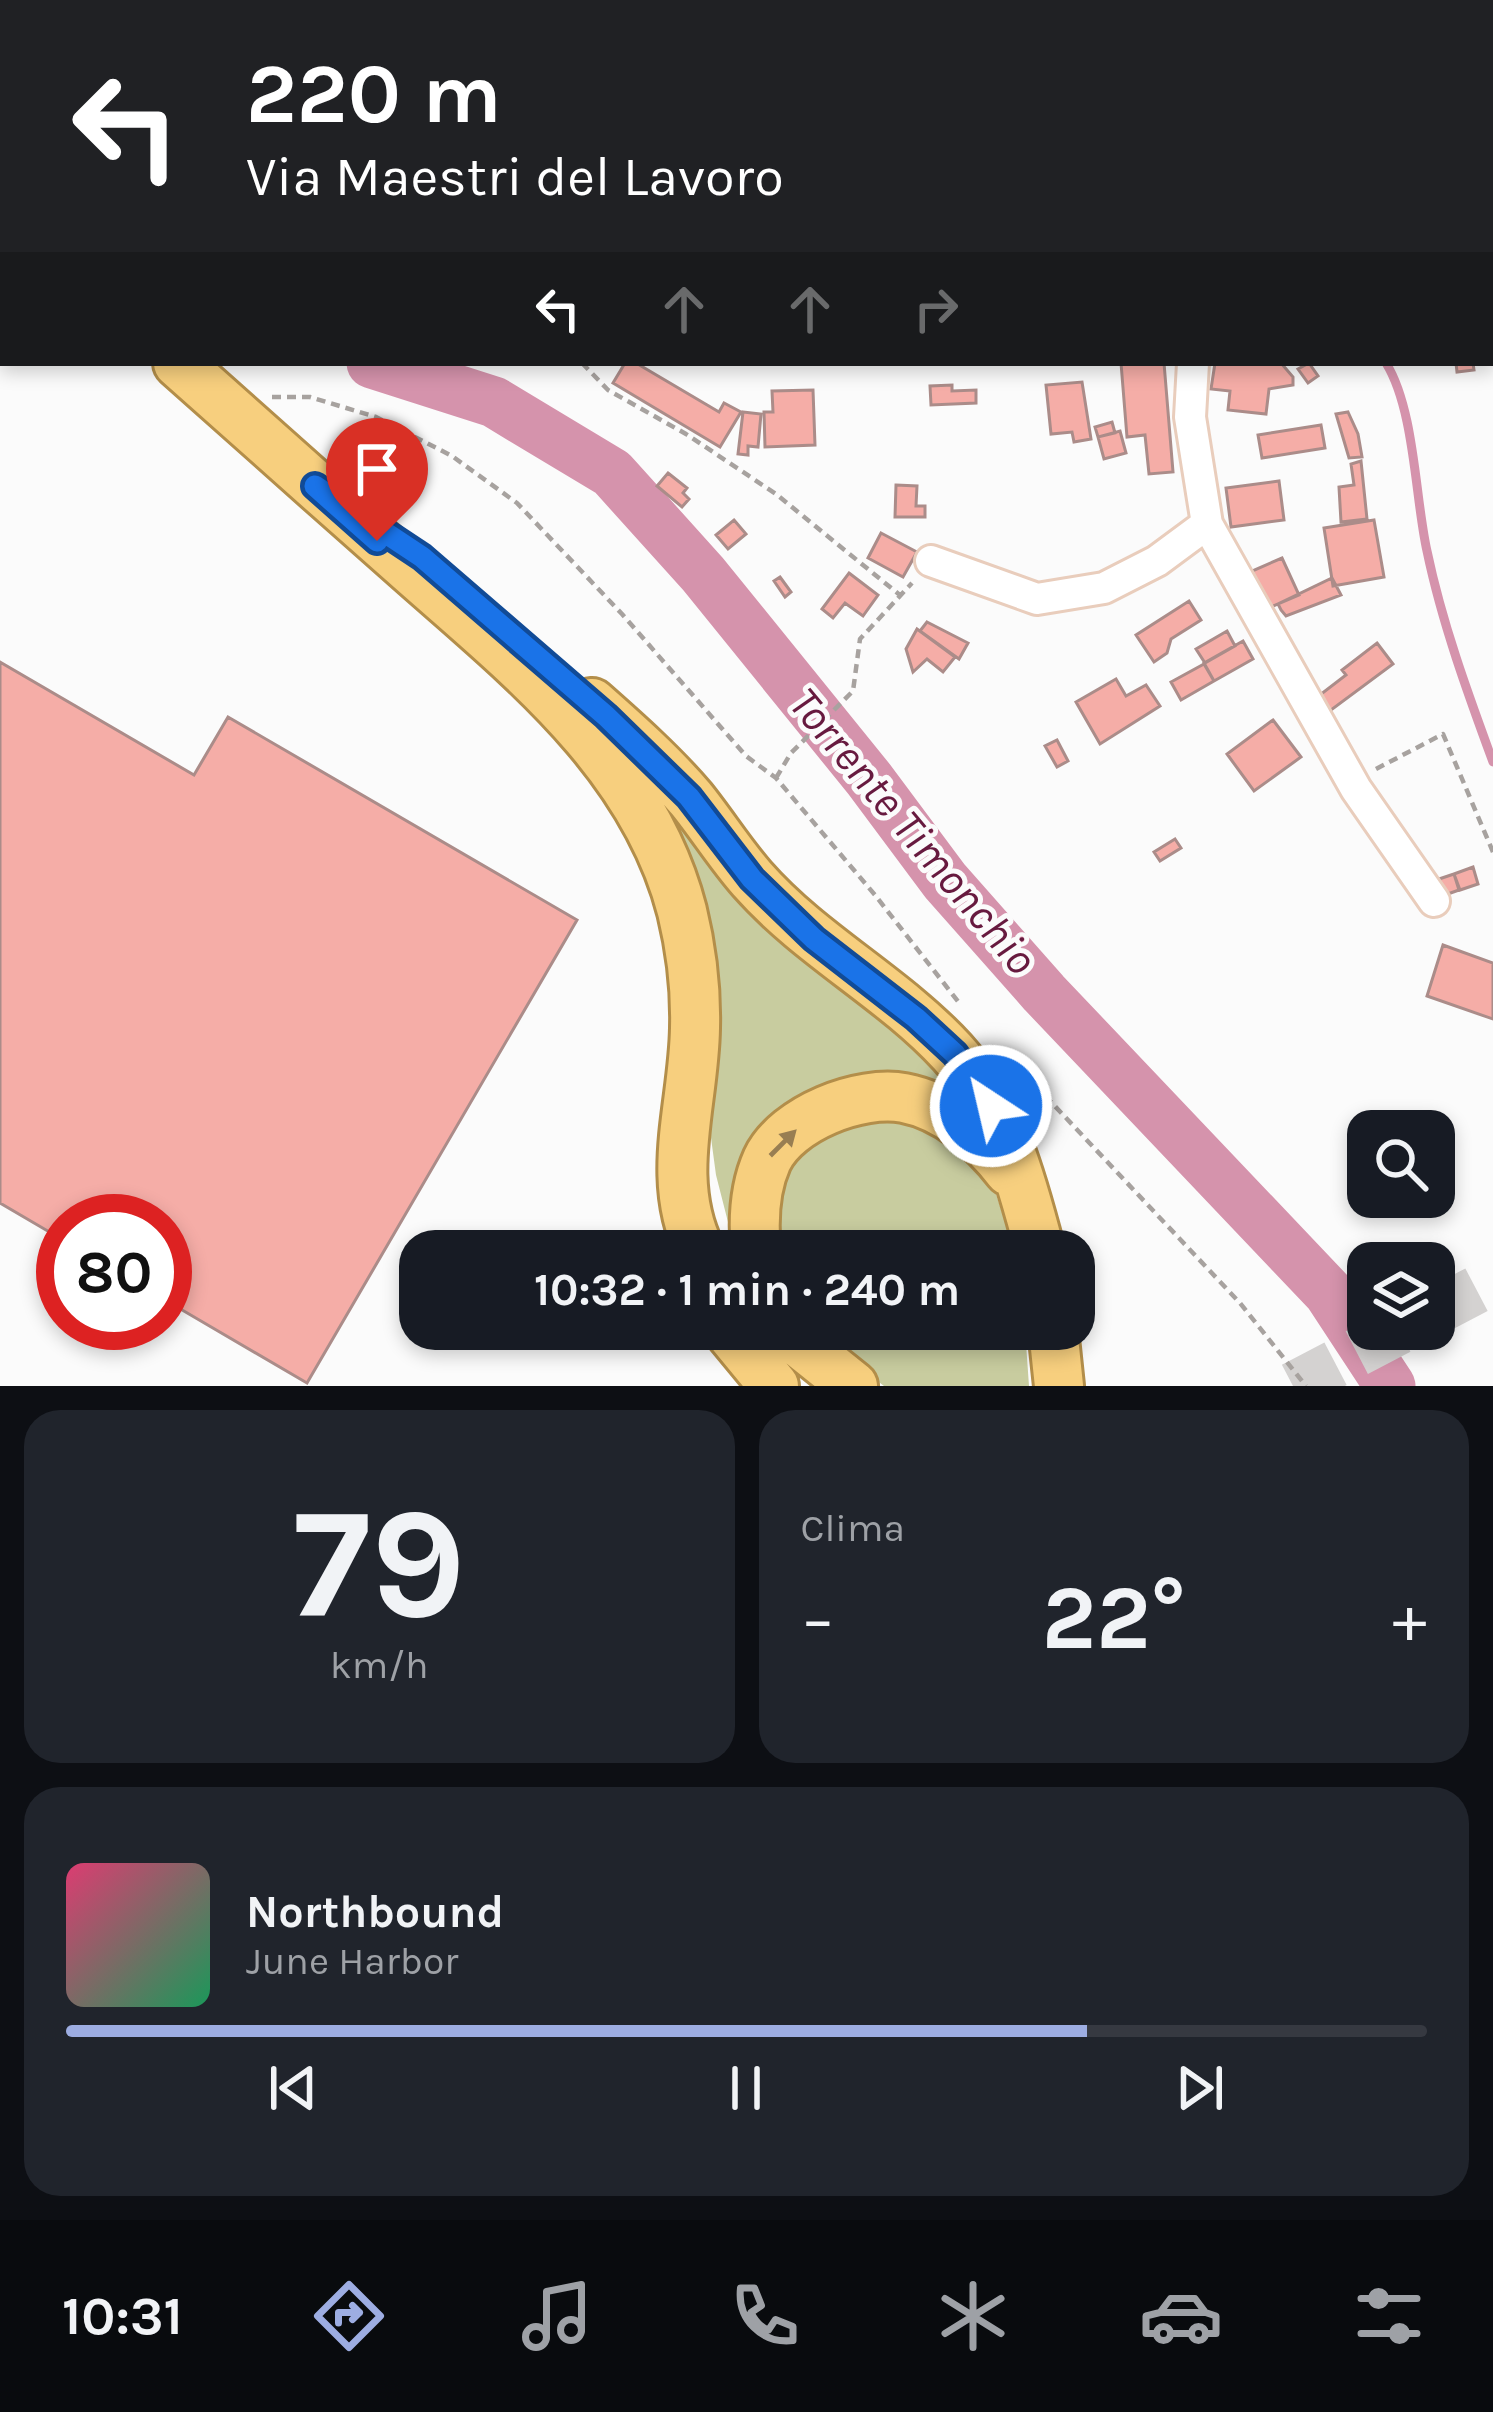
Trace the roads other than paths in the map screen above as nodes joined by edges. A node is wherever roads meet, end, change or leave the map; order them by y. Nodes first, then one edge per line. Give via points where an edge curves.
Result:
1 (181, 366) edge
2 (1193, 366) edge
3 (315, 486) junction
4 (1207, 524) junction
5 (931, 561) road end
6 (1434, 901) dead end
7 (1023, 1189) junction
8 (704, 1230) edge
9 (756, 1230) edge
10 (1034, 1230) edge
11 (745, 1350) edge
12 (766, 1350) edge
13 (791, 1350) edge
14 (798, 1350) edge
15 (1055, 1350) edge
16 (1059, 1385) edge
17 (774, 1386) edge
18 (853, 1386) edge

1 - 3 highway
2 - 4 street via 1190,417
3 - 7 highway via 422,557 606,716 689,797 752,879 955,1054 991,1106
3 - 8 highway via 590,737 660,850 682,910 692,976 686,1093 707,1204
4 - 5 street via 1105,588 1037,599
4 - 6 street via 1352,782
9 -> 7 highway via 755,1198 769,1155 812,1115 858,1100 904,1098 958,1121
7 - 10 highway
11 - 17 highway
12 - 13 highway via 784,1371
14 - 18 highway
15 - 16 highway

